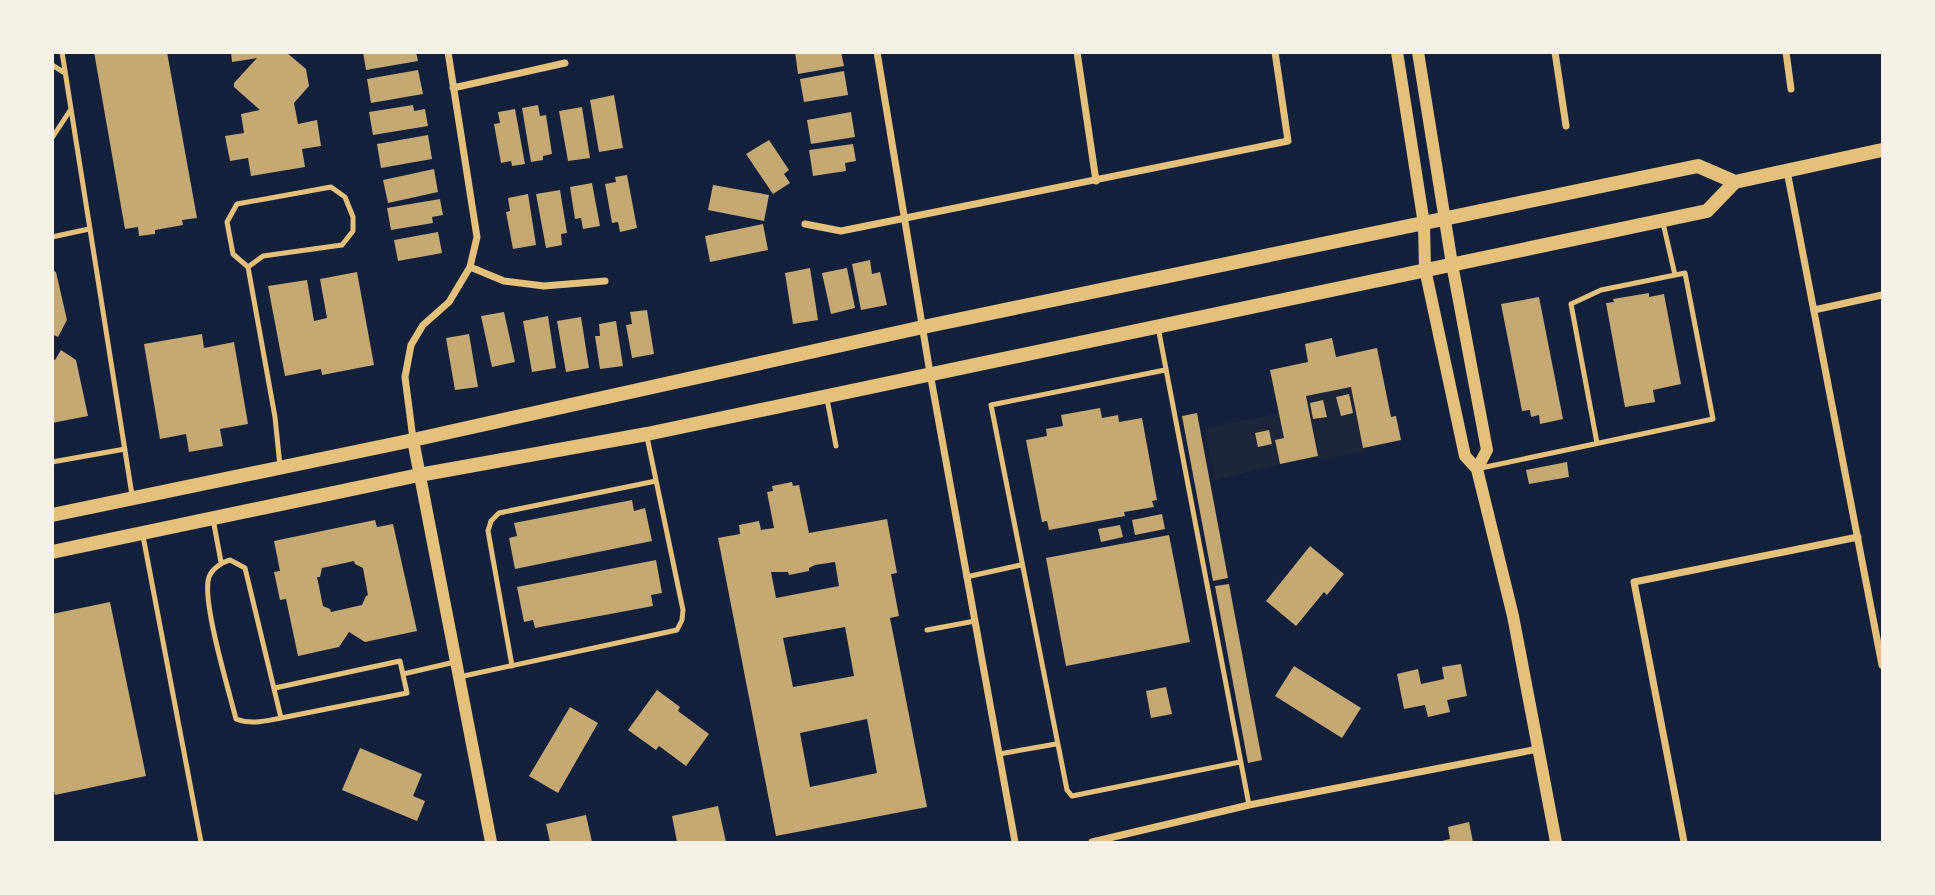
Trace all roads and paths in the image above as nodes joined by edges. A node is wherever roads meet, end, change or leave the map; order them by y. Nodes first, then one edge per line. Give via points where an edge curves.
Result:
1 (62, 52) edge
2 (447, 52) edge
3 (877, 52) edge
4 (1077, 52) edge
5 (1275, 52) edge
6 (1397, 52) edge
7 (1418, 52) edge
8 (1555, 52) edge
9 (1786, 52) edge
10 (565, 63) dead end
11 (52, 65) edge
12 (65, 73) junction
13 (453, 88) junction
14 (1791, 89) dead end
15 (71, 109) junction
16 (1566, 126) dead end
17 (52, 138) edge
18 (1882, 150) edge
19 (1787, 170) junction
20 (1096, 181) junction
21 (1735, 182) junction
22 (905, 219) junction
23 (1445, 219) junction
24 (1662, 220) junction
25 (805, 224) dead end
26 (1424, 224) junction
27 (89, 229) junction
28 (52, 237) edge
29 (1452, 264) junction
30 (248, 267) junction
31 (470, 267) junction
32 (1425, 269) junction
33 (1675, 275) junction
34 (605, 281) dead end
35 (1882, 295) edge
36 (1814, 310) junction
37 (1158, 325) junction
38 (923, 327) junction
39 (1166, 370) junction
40 (930, 373) junction
41 (826, 396) junction
42 (647, 434) junction
43 (413, 440) junction
44 (1597, 443) junction
45 (836, 446) dead end
46 (125, 449) junction
47 (52, 462) edge
48 (280, 467) junction
49 (1477, 469) junction
50 (419, 475) junction
51 (656, 481) junction
52 (133, 499) junction
53 (52, 515) edge
54 (213, 519) junction
55 (142, 533) junction
56 (1858, 537) junction
57 (52, 552) edge
58 (222, 562) junction
59 (1021, 565) junction
60 (966, 577) junction
61 (975, 621) junction
62 (928, 630) dead end
63 (456, 662) junction
64 (1882, 665) edge
65 (512, 666) junction
66 (403, 674) junction
67 (459, 677) junction
68 (275, 688) junction
69 (281, 718) junction
70 (1056, 744) junction
71 (1538, 749) junction
72 (999, 754) junction
73 (1240, 762) junction
74 (1249, 805) junction
75 (201, 842) edge
76 (491, 842) edge
77 (1015, 842) edge
78 (1092, 842) edge
79 (1556, 842) edge
80 (1684, 842) edge

1 - 12 lane
2 - 13 street
3 - 22 street
4 - 20 street
5 - 20 street via 1288,141
6 - 26 street
7 - 23 street
8 - 16 street
9 - 14 street
10 - 13 street
11 - 12 lane
12 - 15 lane
13 - 31 street via 477,237
15 - 17 lane
15 - 27 lane
18 - 19 main road
19 - 21 main road
19 - 36 street
20 - 22 street
21 - 23 main road via 1698,166
21 - 24 main road via 1707,211
22 - 25 street via 841,231
22 - 38 street
23 - 26 main road
23 - 29 street
24 - 29 main road
24 - 33 lane
26 - 32 street
26 - 38 main road
27 - 28 lane
27 - 46 lane
29 - 32 main road
29 - 49 street via 1487,450
30 - 30 lane via 263,256 342,245 353,231 345,197 331,187 237,204 227,222 233,254
30 - 48 lane
31 - 34 street via 504,281 544,286
31 - 43 street via 449,302 423,325 411,345 405,377
32 - 37 main road
32 - 49 street via 1465,456
33 - 44 lane via 1607,289 1572,304
33 - 44 lane via 1685,273 1713,419
35 - 36 street
36 - 56 street
37 - 39 lane
37 - 40 main road
38 - 40 street
38 - 43 main road
39 - 59 lane via 991,405
39 - 73 lane
40 - 41 main road
40 - 60 street
41 - 42 main road
41 - 45 lane
42 - 50 main road
42 - 51 lane
43 - 48 main road
43 - 50 street
44 - 49 lane
46 - 47 lane
46 - 52 lane
48 - 52 main road
49 - 71 street via 1513,616
50 - 54 main road
50 - 63 street
51 - 65 lane via 499,513 491,521 488,531
51 - 65 lane via 683,610 677,630
52 - 53 main road
54 - 55 main road
54 - 58 lane
55 - 57 main road
55 - 75 lane
56 - 64 street
56 - 80 street via 1634,582
58 - 68 lane via 230,560 245,568
58 - 69 lane via 209,576 207,598 236,719 246,723
59 - 60 lane
59 - 70 lane
60 - 61 street
61 - 62 lane
61 - 72 street
63 - 66 lane
63 - 67 street
65 - 67 lane
66 - 68 lane via 400,661
66 - 69 lane via 407,693
67 - 76 street
68 - 69 lane
70 - 72 lane
70 - 73 lane via 1072,796
71 - 74 street
71 - 79 street
72 - 77 street
73 - 74 lane
74 - 78 street

